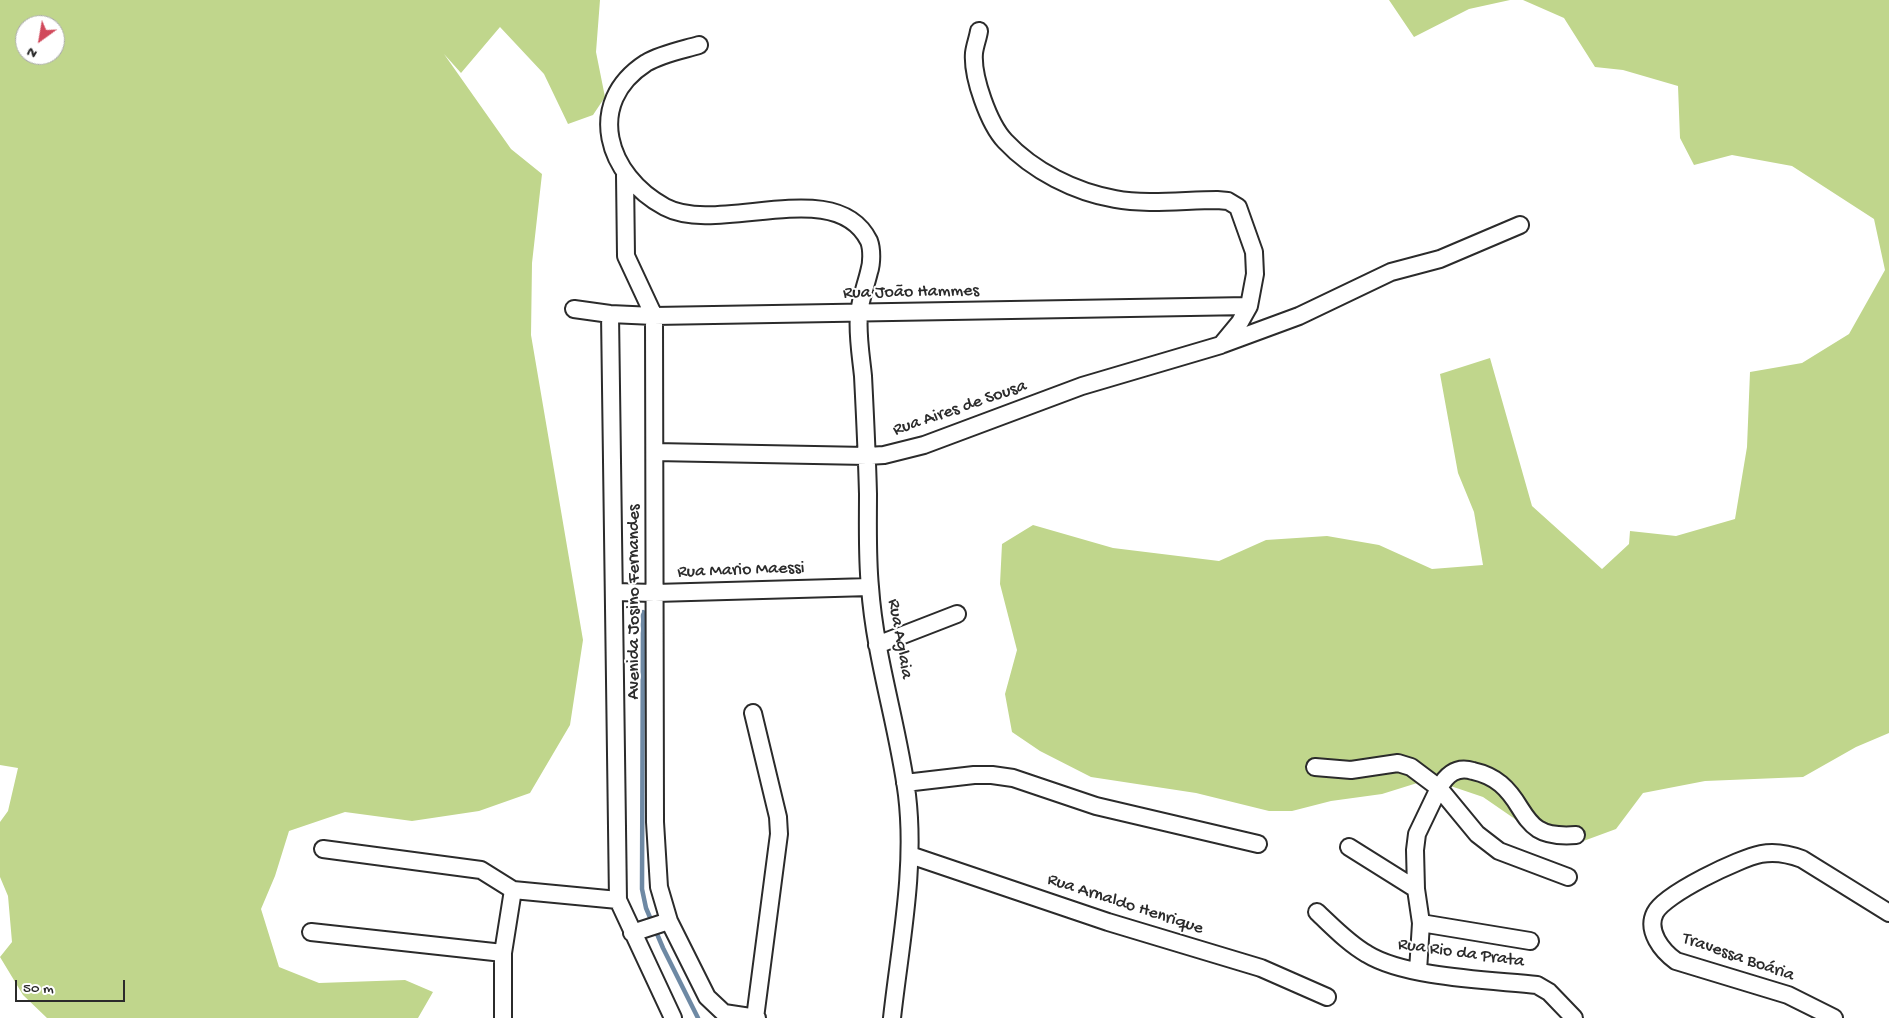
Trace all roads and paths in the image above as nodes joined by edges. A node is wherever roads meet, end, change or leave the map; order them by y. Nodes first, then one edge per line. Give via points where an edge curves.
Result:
1 (979, 30) dead end
2 (699, 45) dead end
3 (625, 175) junction
4 (1520, 225) dead end
5 (1249, 306) junction
6 (574, 309) dead end
7 (610, 314) junction
8 (859, 314) junction
9 (654, 316) junction
10 (1221, 345) junction
11 (655, 452) junction
12 (867, 456) junction
13 (870, 587) junction
14 (614, 592) junction
15 (655, 594) junction
16 (957, 614) dead end
17 (877, 645) junction
18 (753, 713) dead end
19 (1315, 767) dead end
20 (905, 784) junction
21 (1439, 788) junction
22 (1576, 835) dead end
23 (1258, 844) dead end
24 (1349, 847) dead end
25 (323, 849) dead end
26 (910, 855) junction
27 (1568, 877) dead end
28 (1416, 888) junction
29 (513, 890) junction
30 (618, 900) junction
31 (1317, 912) dead end
32 (1889, 913) edge
33 (1421, 923) junction
34 (661, 925) junction
35 (312, 932) dead end
36 (632, 933) junction
37 (1530, 941) dead end
38 (504, 953) junction
39 (1418, 971) junction
40 (1327, 996) dead end
41 (725, 1016) edge
42 (503, 1018) edge
43 (673, 1018) edge
44 (756, 1018) edge
45 (892, 1018) edge
46 (1574, 1018) edge
47 (1834, 1018) edge

1 - 5 street via 974,52 975,67 993,123 1005,141 1039,169 1094,195 1117,200 1217,200 1228,201 1238,207 1254,252 1255,274
2 - 3 street via 649,61 620,87 611,104 608,128
3 - 8 street, Rua Aglaia via 666,208 694,216 796,207 848,218 870,244 871,266
3 - 9 street, Avenida Josino Fernandes via 626,256
4 - 10 street, Rua Aires de Sousa via 1440,259 1391,272 1299,316
5 - 8 street, Rua João Hammes
5 - 10 street
6 - 7 street, Rua João Hammes
7 - 9 street, Rua João Hammes
7 - 14 street, Avenida Josino Fernandes
8 - 9 street, Rua João Hammes
8 - 12 street, Rua Aglaia
9 - 11 street, Avenida Josino Fernandes
10 - 12 street, Rua Aires de Sousa via 1082,386 924,445
11 - 12 street, Rua Aires de Sousa
11 - 15 street, Avenida Josino Fernandes
12 - 13 street, Rua Aglaia
13 - 15 street, Rua Mario Maessi
13 - 17 street, Rua Aglaia
14 - 15 street, Rua Mario Maessi
14 - 30 street, Avenida Josino Fernandes
15 - 34 street, Avenida Josino Fernandes via 655,822
16 - 17 street
17 - 20 street, Rua Aglaia
18 - 44 street via 778,817 779,834
19 - 21 street via 1351,770 1398,763 1412,767
20 - 23 street via 974,775 1013,778 1096,806
20 - 26 street, Rua Aglaia
21 - 22 street via 1445,778 1458,770 1487,774 1513,796 1531,824 1539,830 1561,836
21 - 27 street via 1477,834 1499,851
21 - 28 street via 1417,834
24 - 28 street
25 - 29 street via 481,870
26 - 40 street, Rua Arnaldo Henrique via 1108,922 1262,968
26 - 45 street, Rua Aglaia
28 - 33 street
29 - 30 street
29 - 38 street
30 - 36 street, Avenida Josino Fernandes
31 - 39 street, Rua Rio da Prata via 1368,955
32 - 47 street, Travessa Boária via 1802,859 1772,852 1701,879 1661,905 1655,913 1656,939 1664,953 1676,961 1788,995
33 - 37 street
33 - 39 street
34 - 36 street
34 - 41 street, Avenida Josino Fernandes via 707,997
35 - 38 street
36 - 43 street, Avenida Josino Fernandes
38 - 42 street
39 - 46 street, Rua Rio da Prata via 1537,985 1549,992
41 - 44 street

